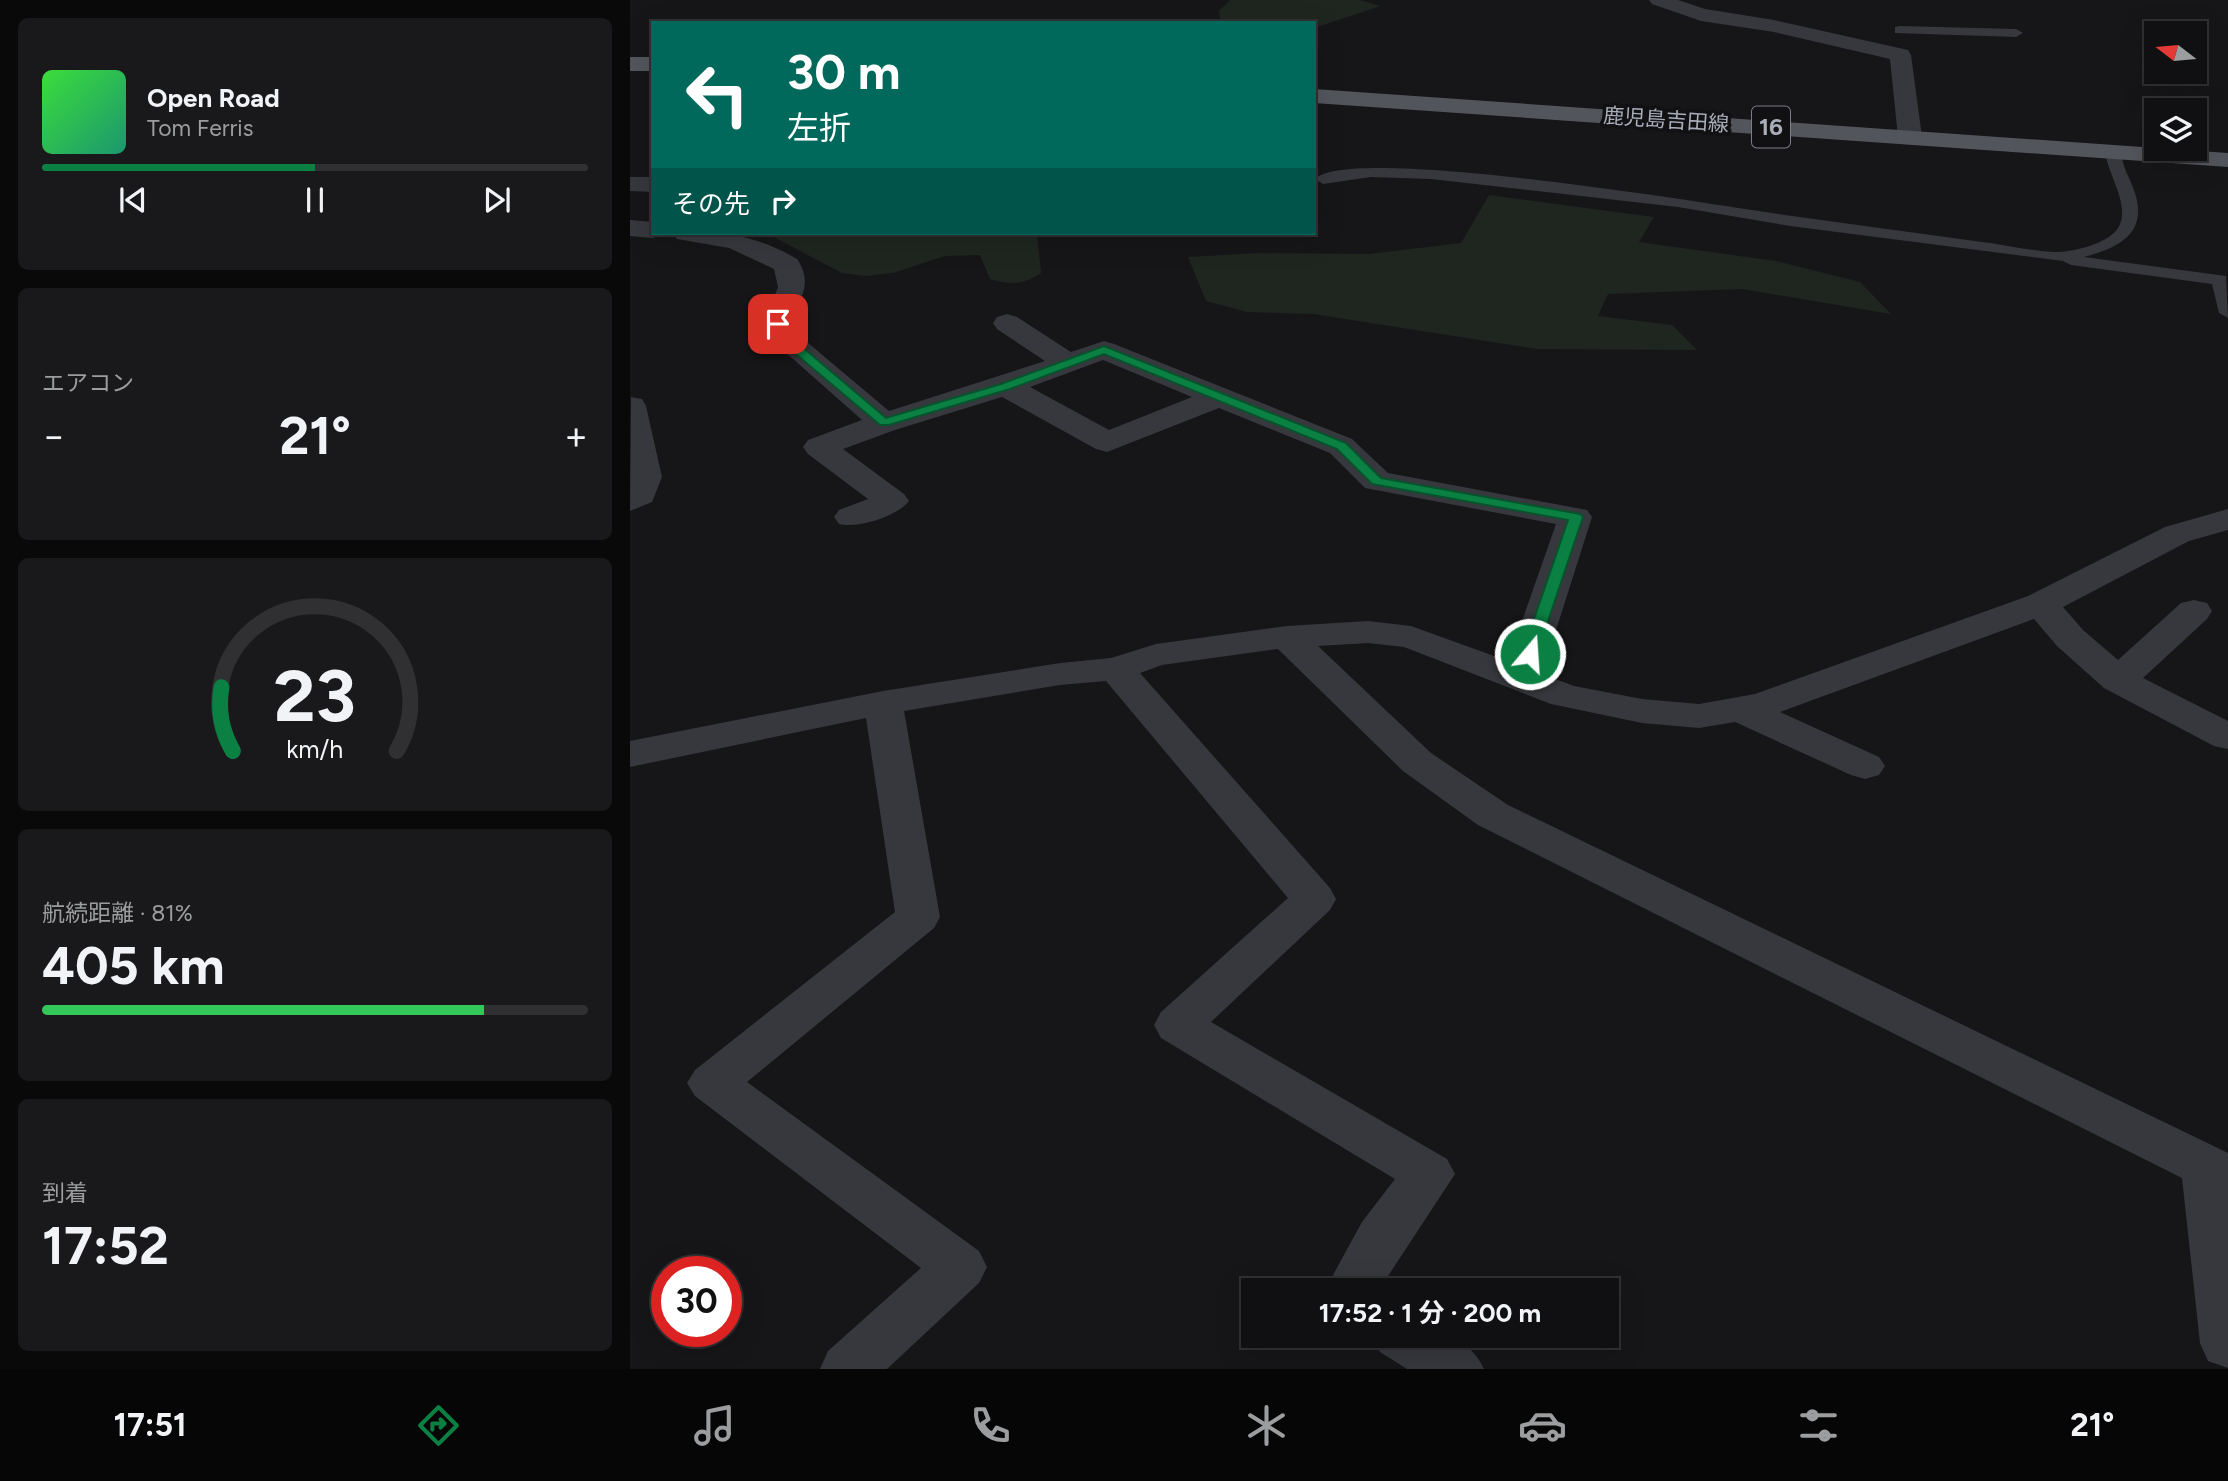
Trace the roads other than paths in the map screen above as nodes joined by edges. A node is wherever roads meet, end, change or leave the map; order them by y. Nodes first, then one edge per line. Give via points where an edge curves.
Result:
1 (1659, 0) edge
2 (1900, 30) dead end
3 (2016, 33) dead end
4 (630, 64) edge
5 (651, 64) edge
6 (1316, 96) edge
7 (1910, 136) junction
8 (2113, 151) junction
9 (2228, 160) edge
10 (1323, 179) dead end
11 (630, 184) edge
12 (651, 185) edge
13 (630, 228) edge
14 (651, 230) edge
15 (712, 235) edge
16 (2057, 257) junction
17 (2228, 313) edge
18 (1007, 323) dead end
19 (1067, 363) junction
20 (1005, 386) junction
21 (1221, 396) junction
22 (631, 406) edge
23 (884, 423) junction
24 (630, 501) edge
25 (851, 517) dead end
26 (2228, 519) edge
27 (2041, 604) junction
28 (2194, 611) dead end
29 (1287, 637) junction
30 (1116, 669) junction
31 (1522, 677) junction
32 (2118, 680) junction
33 (883, 703) junction
34 (1739, 709) junction
35 (2228, 737) edge
36 (630, 754) edge
37 (1865, 766) dead end
38 (2217, 1171) edge
39 (1361, 1278) edge
40 (2228, 1343) edge
41 (1421, 1348) edge
42 (848, 1369) edge
43 (1456, 1369) edge

1 - 7 street via 1701,15 1774,26 1900,55
2 - 3 lane
4 - 5 main road
6 - 7 main road, 鹿児島吉田線 / 16
7 - 8 main road, 鹿児島吉田線 / 16
8 - 9 main road, 鹿児島吉田線 / 16
8 - 16 lane via 2114,169 2127,196 2129,224 2117,241
10 - 16 lane via 1371,172 1431,174 1678,202
11 - 12 street
13 - 14 street
15 - 23 street via 773,255 786,265 792,287 778,324 782,336
16 - 17 lane via 2220,280
18 - 19 street
19 - 20 street
19 - 21 street via 1104,350
20 - 21 street via 1107,442
20 - 23 street
21 - 31 street via 1341,446 1377,481 1576,517
22 - 24 street via 646,477 640,495
23 - 25 street via 819,447 892,501
26 - 27 street via 2176,534
27 - 32 street via 2070,638
27 - 34 street via 1763,705
28 - 32 street
29 - 30 street via 1156,655
29 - 31 street via 1368,632 1411,637
29 - 38 street via 1417,762 1493,815
30 - 33 street
30 - 39 street via 1314,899 1178,1025 1429,1174 1381,1238
31 - 34 street via 1565,696 1642,711 1699,716
32 - 35 street
33 - 36 street
33 - 42 street via 918,917 712,1083 960,1267
34 - 37 street
38 - 40 street
41 - 43 street

